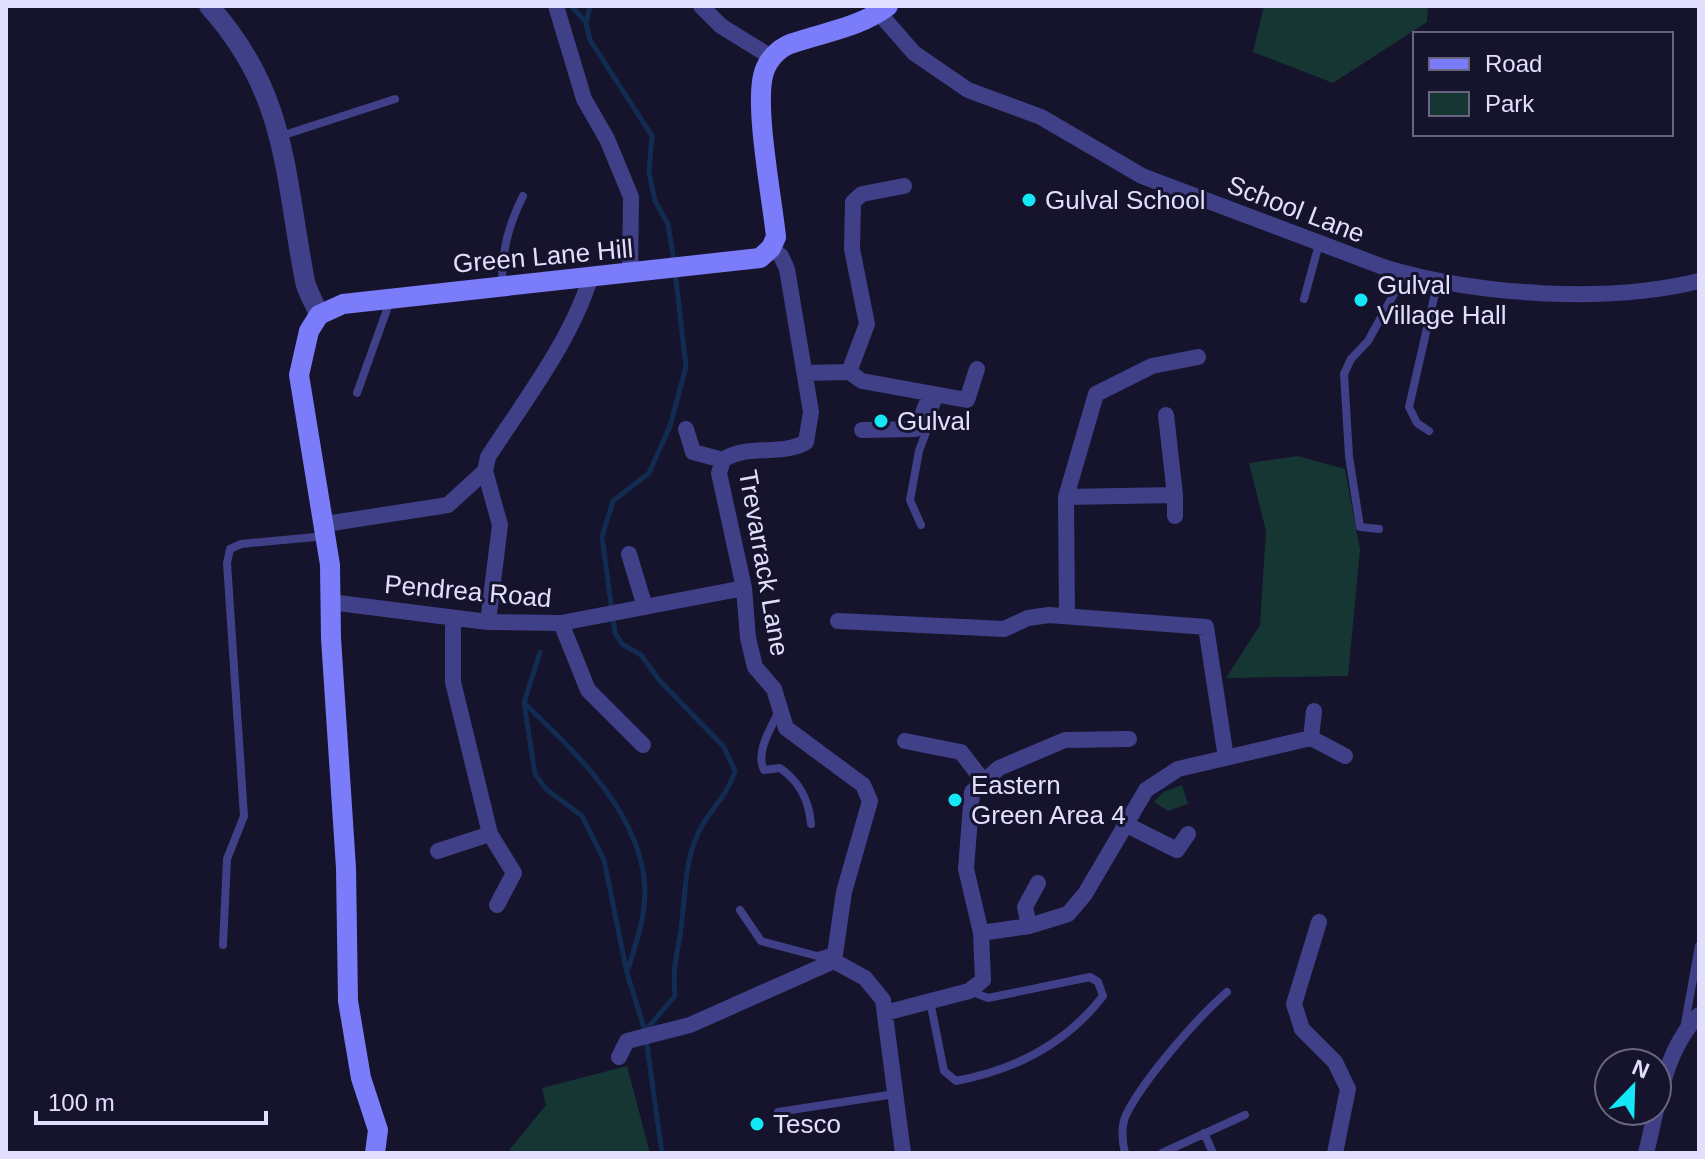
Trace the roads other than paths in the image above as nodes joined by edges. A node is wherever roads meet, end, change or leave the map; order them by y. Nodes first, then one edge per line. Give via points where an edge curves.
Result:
1 (209, 6) edge
2 (556, 6) edge
3 (701, 6) edge
4 (884, 10) edge
5 (771, 57) junction
6 (395, 99) dead end
7 (281, 136) junction
8 (904, 186) dead end
9 (523, 196) dead end
10 (1319, 244) junction
11 (771, 248) junction
12 (630, 274) junction
13 (1405, 274) junction
14 (591, 276) junction
15 (1438, 280) junction
16 (1699, 281) edge
17 (502, 285) junction
18 (392, 297) junction
19 (1304, 299) dead end
20 (319, 315) junction
21 (1198, 357) dead end
22 (977, 369) dead end
23 (849, 372) junction
24 (806, 373) junction
25 (357, 393) dead end
26 (934, 396) junction
27 (1166, 415) dead end
28 (686, 429) dead end
29 (862, 430) dead end
30 (1429, 431) dead end
31 (723, 460) junction
32 (485, 471) junction
33 (1175, 495) junction
34 (1066, 497) junction
35 (1175, 516) dead end
36 (921, 525) dead end
37 (1379, 529) dead end
38 (326, 530) junction
39 (629, 554) dead end
40 (744, 588) junction
41 (330, 602) junction
42 (645, 607) junction
43 (1067, 616) junction
44 (453, 618) junction
45 (838, 621) dead end
46 (488, 622) junction
47 (561, 623) junction
48 (781, 707) junction
49 (1314, 711) dead end
50 (1311, 738) junction
51 (1129, 739) dead end
52 (905, 741) dead end
53 (643, 745) dead end
54 (1345, 756) dead end
55 (1226, 758) junction
56 (984, 782) junction
57 (811, 824) dead end
58 (1127, 825) junction
59 (490, 834) junction
60 (1188, 834) dead end
61 (438, 851) dead end
62 (1038, 883) dead end
63 (497, 905) dead end
64 (740, 910) dead end
65 (1319, 922) dead end
66 (1029, 926) junction
67 (981, 933) junction
68 (223, 945) dead end
69 (1699, 946) edge
70 (835, 956) junction
71 (969, 991) junction
72 (1227, 992) dead end
73 (930, 1001) junction
74 (885, 1013) junction
75 (1699, 1015) edge
76 (1684, 1030) junction
77 (619, 1057) dead end
78 (895, 1094) junction
79 (778, 1112) dead end
80 (1245, 1115) dead end
81 (1204, 1133) junction
82 (375, 1153) edge
83 (903, 1153) edge
84 (1125, 1153) edge
85 (1162, 1153) edge
86 (1213, 1153) edge
87 (1335, 1153) edge
88 (1646, 1153) edge

1 - 7 street via 253,68
2 - 12 street via 584,99 631,197
3 - 5 street via 721,26
4 - 5 main road via 787,45
4 - 10 street, School Lane via 914,53 968,90 1041,117 1142,176
5 - 11 main road via 763,76 776,237
6 - 7 lane
7 - 20 street via 305,285
8 - 23 street via 862,194 853,202 852,249 867,324
9 - 17 lane via 508,227
10 - 13 street, School Lane
10 - 19 lane
11 - 12 main road, Green Lane Hill via 760,258
11 - 24 street, Trevarrack Lane via 787,269
12 - 14 main road, Green Lane Hill
13 - 15 street, School Lane
13 - 37 lane via 1344,374 1360,527
14 - 17 main road, Green Lane Hill
14 - 32 street via 554,354 488,457
15 - 16 street, School Lane via 1600,296
15 - 30 lane via 1409,407 1417,423
17 - 18 main road, Green Lane Hill
18 - 20 main road, Green Lane Hill via 343,304
18 - 25 lane
20 - 38 main road via 303,346 299,375
21 - 34 street via 1152,366 1096,394
22 - 26 street via 967,400
23 - 24 street
23 - 26 street via 862,381
24 - 31 street, Trevarrack Lane via 811,412 806,442 795,448 738,450
26 - 29 street via 916,429
26 - 36 lane via 910,500
27 - 33 street
28 - 31 street via 693,452
31 - 40 street, Trevarrack Lane via 719,473
32 - 38 street via 448,505
32 - 46 street via 500,525
33 - 34 street
33 - 35 street
34 - 43 street
38 - 41 main road
38 - 68 lane via 230,549 244,816 227,859
39 - 42 street
40 - 42 street, Pendrea Road
40 - 48 street, Trevarrack Lane via 755,667
41 - 44 street, Pendrea Road
41 - 82 main road via 348,1001 361,1078 378,1130
42 - 47 street, Pendrea Road
43 - 45 street via 1028,618 1004,629
43 - 55 street via 1206,627
44 - 46 street, Pendrea Road
44 - 59 street via 453,682
46 - 47 street, Pendrea Road
47 - 53 street via 588,690
48 - 57 lane via 761,765 764,770 780,768 796,784 809,803
48 - 70 street, Trevarrack Lane via 786,728 863,785 870,801 844,892
49 - 50 street
50 - 54 street
50 - 55 street
51 - 56 street via 1065,740 999,768
52 - 56 street via 961,752
55 - 58 street via 1178,769 1146,790
56 - 67 street via 972,792 966,869
58 - 60 street via 1177,850
58 - 66 street via 1068,914
59 - 61 street
59 - 63 street via 514,873
62 - 66 street via 1025,907
64 - 70 lane via 761,941
65 - 87 street via 1294,1004 1302,1029 1335,1062 1348,1089
66 - 67 street
67 - 71 street via 983,980
69 - 76 lane
70 - 74 street via 865,978 883,1000
70 - 77 street via 690,1025 627,1041
71 - 73 street
71 - 73 lane via 988,998 1090,977 1103,996 1049,1049 993,1073 956,1081 944,1071
72 - 84 lane via 1125,1117
73 - 74 street
74 - 78 street
75 - 76 street
76 - 88 street via 1673,1051
78 - 79 lane
78 - 83 street
80 - 81 lane
81 - 85 lane
81 - 86 lane

